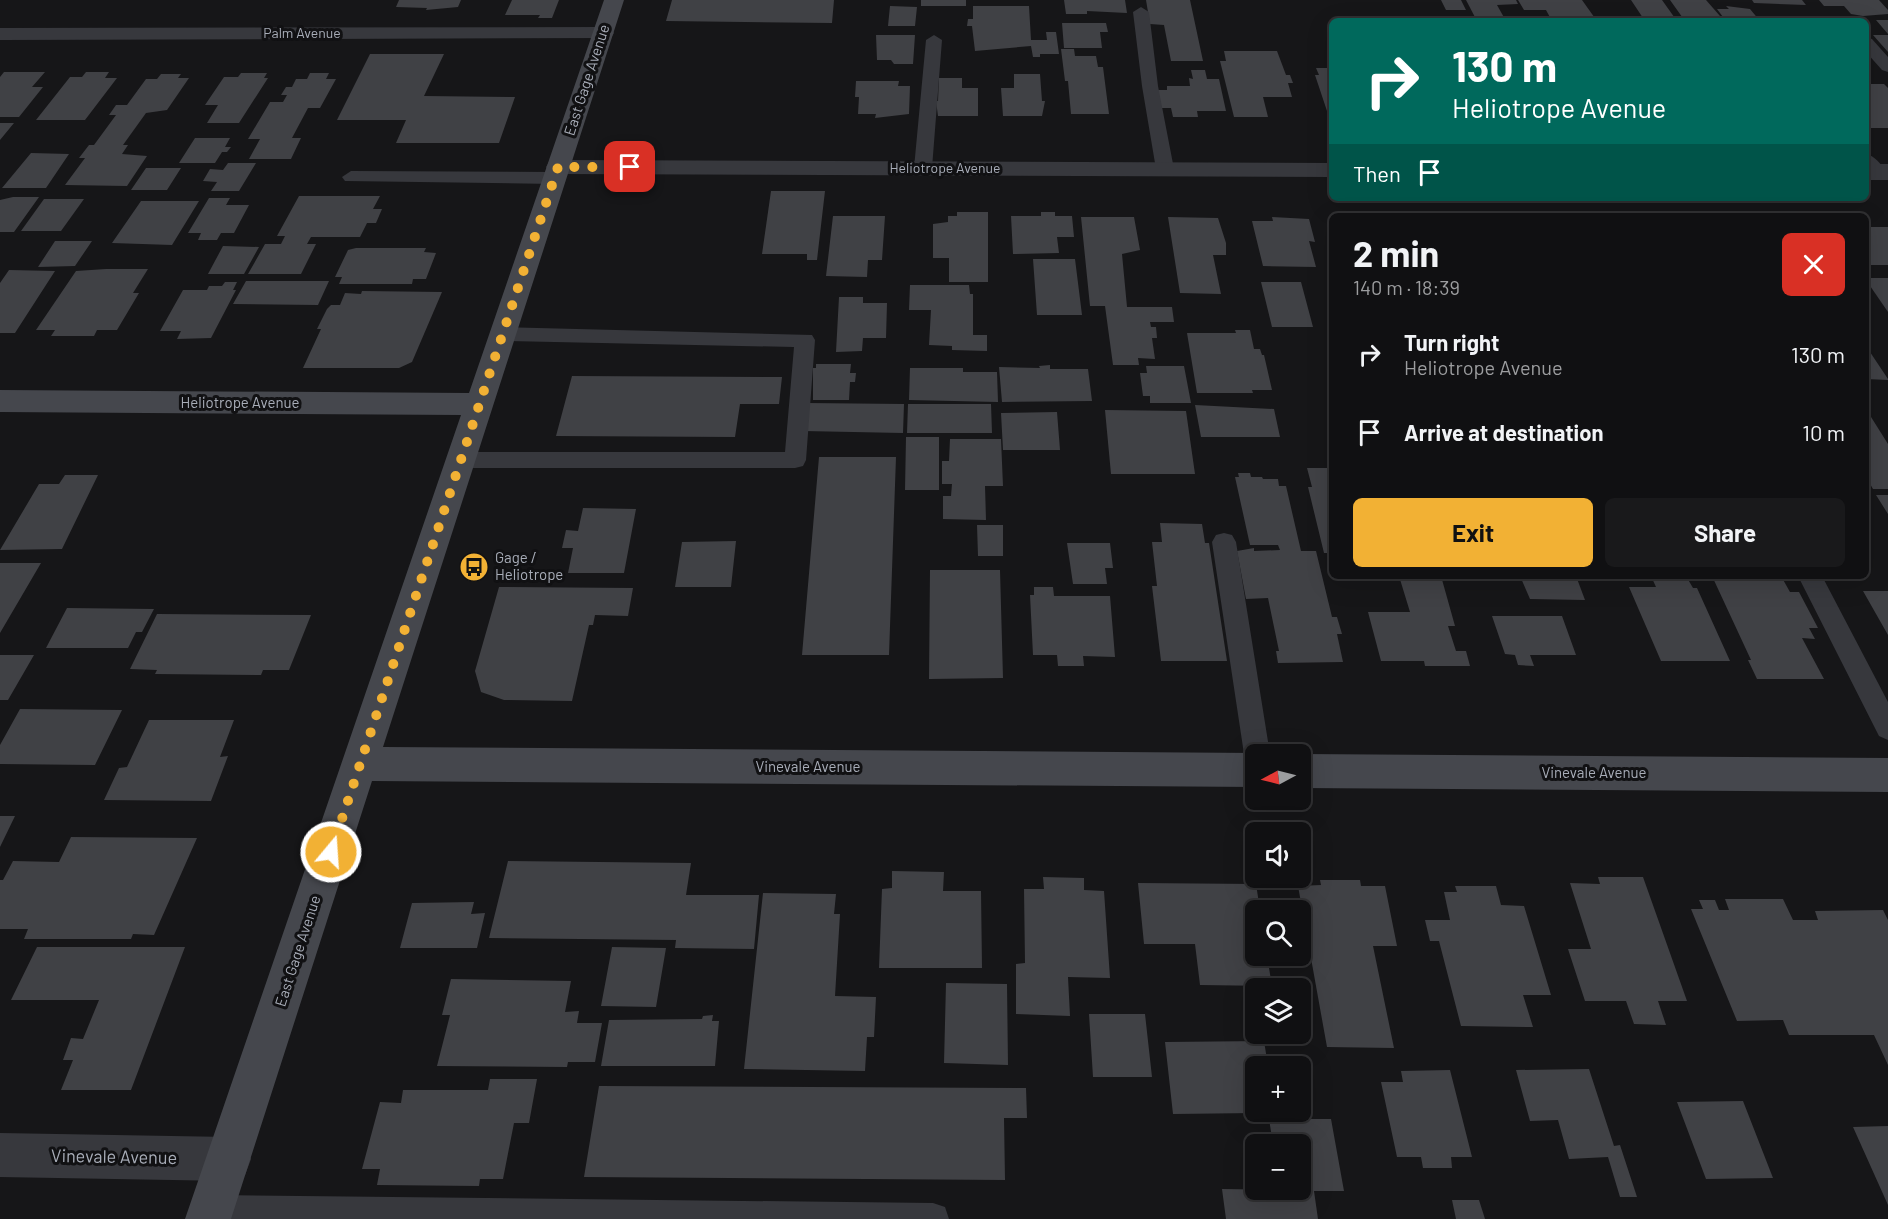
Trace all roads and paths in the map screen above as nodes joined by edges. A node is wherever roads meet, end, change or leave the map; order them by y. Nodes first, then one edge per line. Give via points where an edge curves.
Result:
1 (614, 0) edge
2 (1140, 12) dead end
3 (603, 33) junction
4 (0, 34) edge
5 (934, 40) dead end
6 (1869, 46) edge
7 (1888, 68) edge
8 (923, 168) junction
9 (1165, 169) junction
10 (1329, 170) edge
11 (556, 173) junction
12 (351, 177) dead end
13 (503, 334) junction
14 (0, 401) edge
15 (480, 404) junction
16 (461, 460) junction
17 (1224, 542) dead end
18 (1812, 579) edge
19 (1888, 728) edge
20 (1255, 744) edge
21 (360, 764) junction
22 (1245, 770) edge
23 (1311, 771) edge
24 (1888, 775) edge
25 (0, 1155) edge
26 (229, 1159) junction
27 (210, 1215) edge
28 (933, 1219) edge

1 - 3 street, East Gage Avenue
2 - 9 lane
3 - 4 street, Palm Avenue
3 - 11 street, East Gage Avenue
5 - 8 lane
6 - 7 lane
8 - 9 street, Heliotrope Avenue
8 - 11 street, Heliotrope Avenue
9 - 10 street, Heliotrope Avenue
11 - 12 lane
11 - 13 street, East Gage Avenue
13 - 15 street, East Gage Avenue
13 - 16 lane via 805,340 795,460
14 - 15 street, Heliotrope Avenue
15 - 16 street, East Gage Avenue
16 - 21 street, East Gage Avenue
17 - 20 lane
18 - 19 lane
21 - 22 street, Vinevale Avenue
21 - 26 street, East Gage Avenue
23 - 24 street, Vinevale Avenue
25 - 26 street, Vinevale Avenue
26 - 27 street, East Gage Avenue
27 - 28 lane

